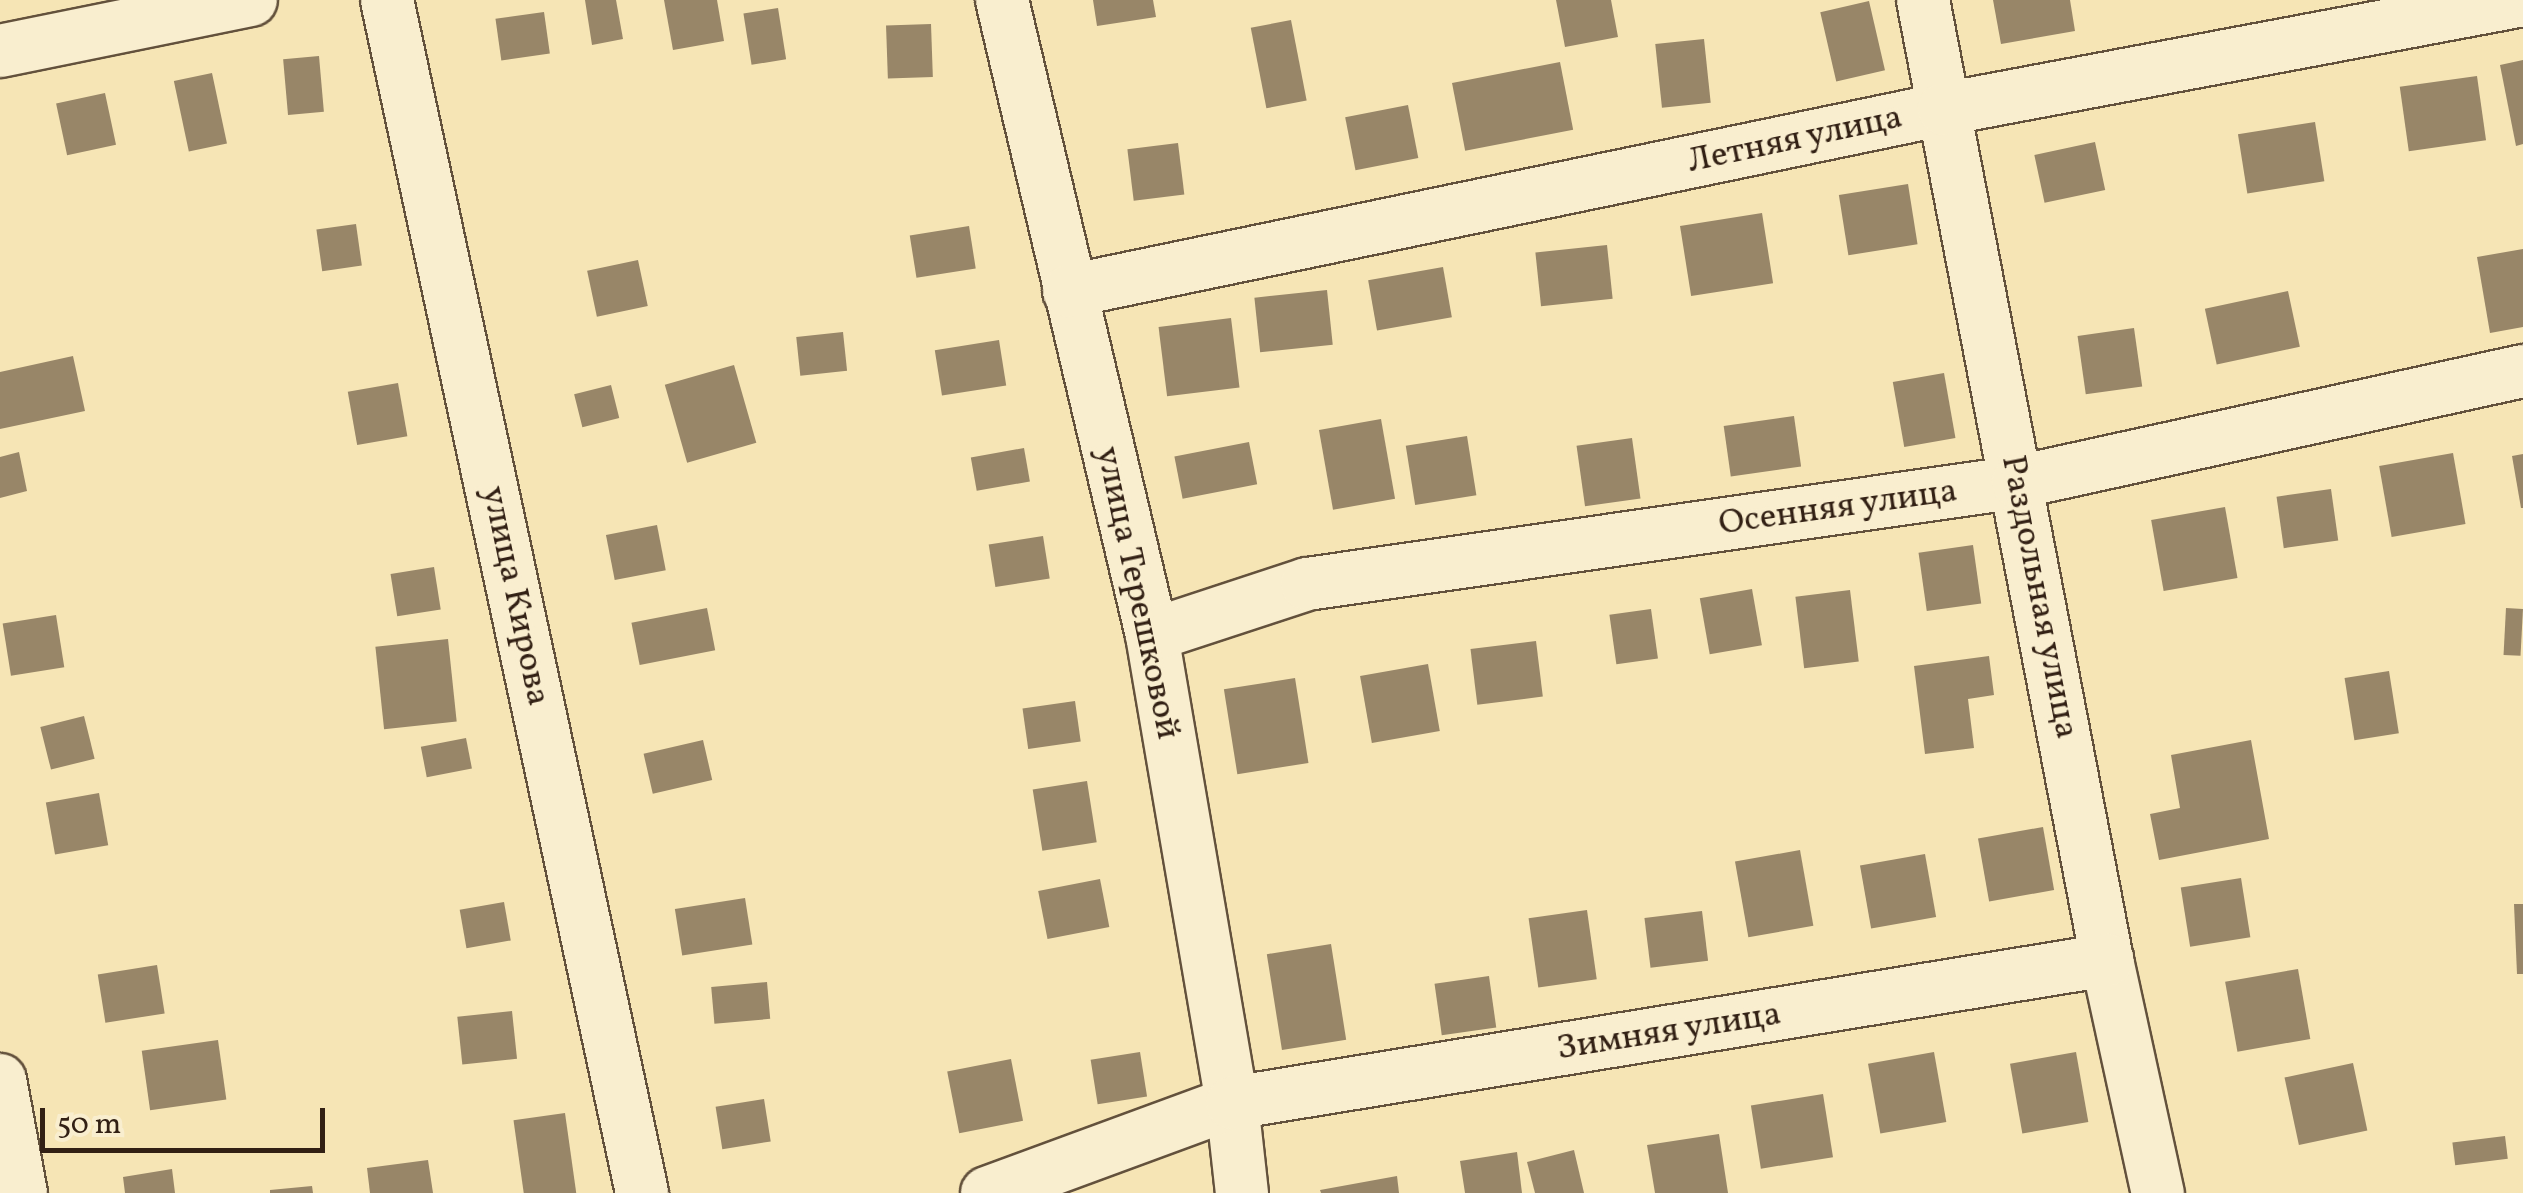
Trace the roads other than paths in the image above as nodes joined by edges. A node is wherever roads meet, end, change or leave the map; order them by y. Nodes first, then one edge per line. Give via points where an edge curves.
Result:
1 (251, 0) edge
2 (387, 0) edge
3 (1002, 0) edge
4 (1923, 0) edge
5 (2523, 0) edge
6 (0, 52) edge
7 (1944, 109) junction
8 (1068, 292) junction
9 (2523, 370) edge
10 (2018, 482) junction
11 (1152, 635) junction
12 (2107, 960) junction
13 (0, 1080) edge
14 (1232, 1103) junction
15 (22, 1193) edge
16 (642, 1193) edge
17 (987, 1193) edge
18 (1242, 1193) edge
19 (2158, 1193) edge

1 - 6 street
2 - 16 street, улица Кирова
3 - 8 street, улица Терешковой
4 - 7 street, Раздольная улица
5 - 7 street, Летняя улица
7 - 8 street, Летняя улица
7 - 10 street, Раздольная улица
8 - 11 street, улица Терешковой
9 - 10 street, Осенняя улица
10 - 11 street, Осенняя улица via 1307,584
10 - 12 street, Раздольная улица
11 - 14 street, улица Терешковой
12 - 14 street, Зимняя улица
12 - 19 street, Раздольная улица
13 - 15 street
14 - 17 street, Зимняя улица
14 - 18 street, улица Терешковой

